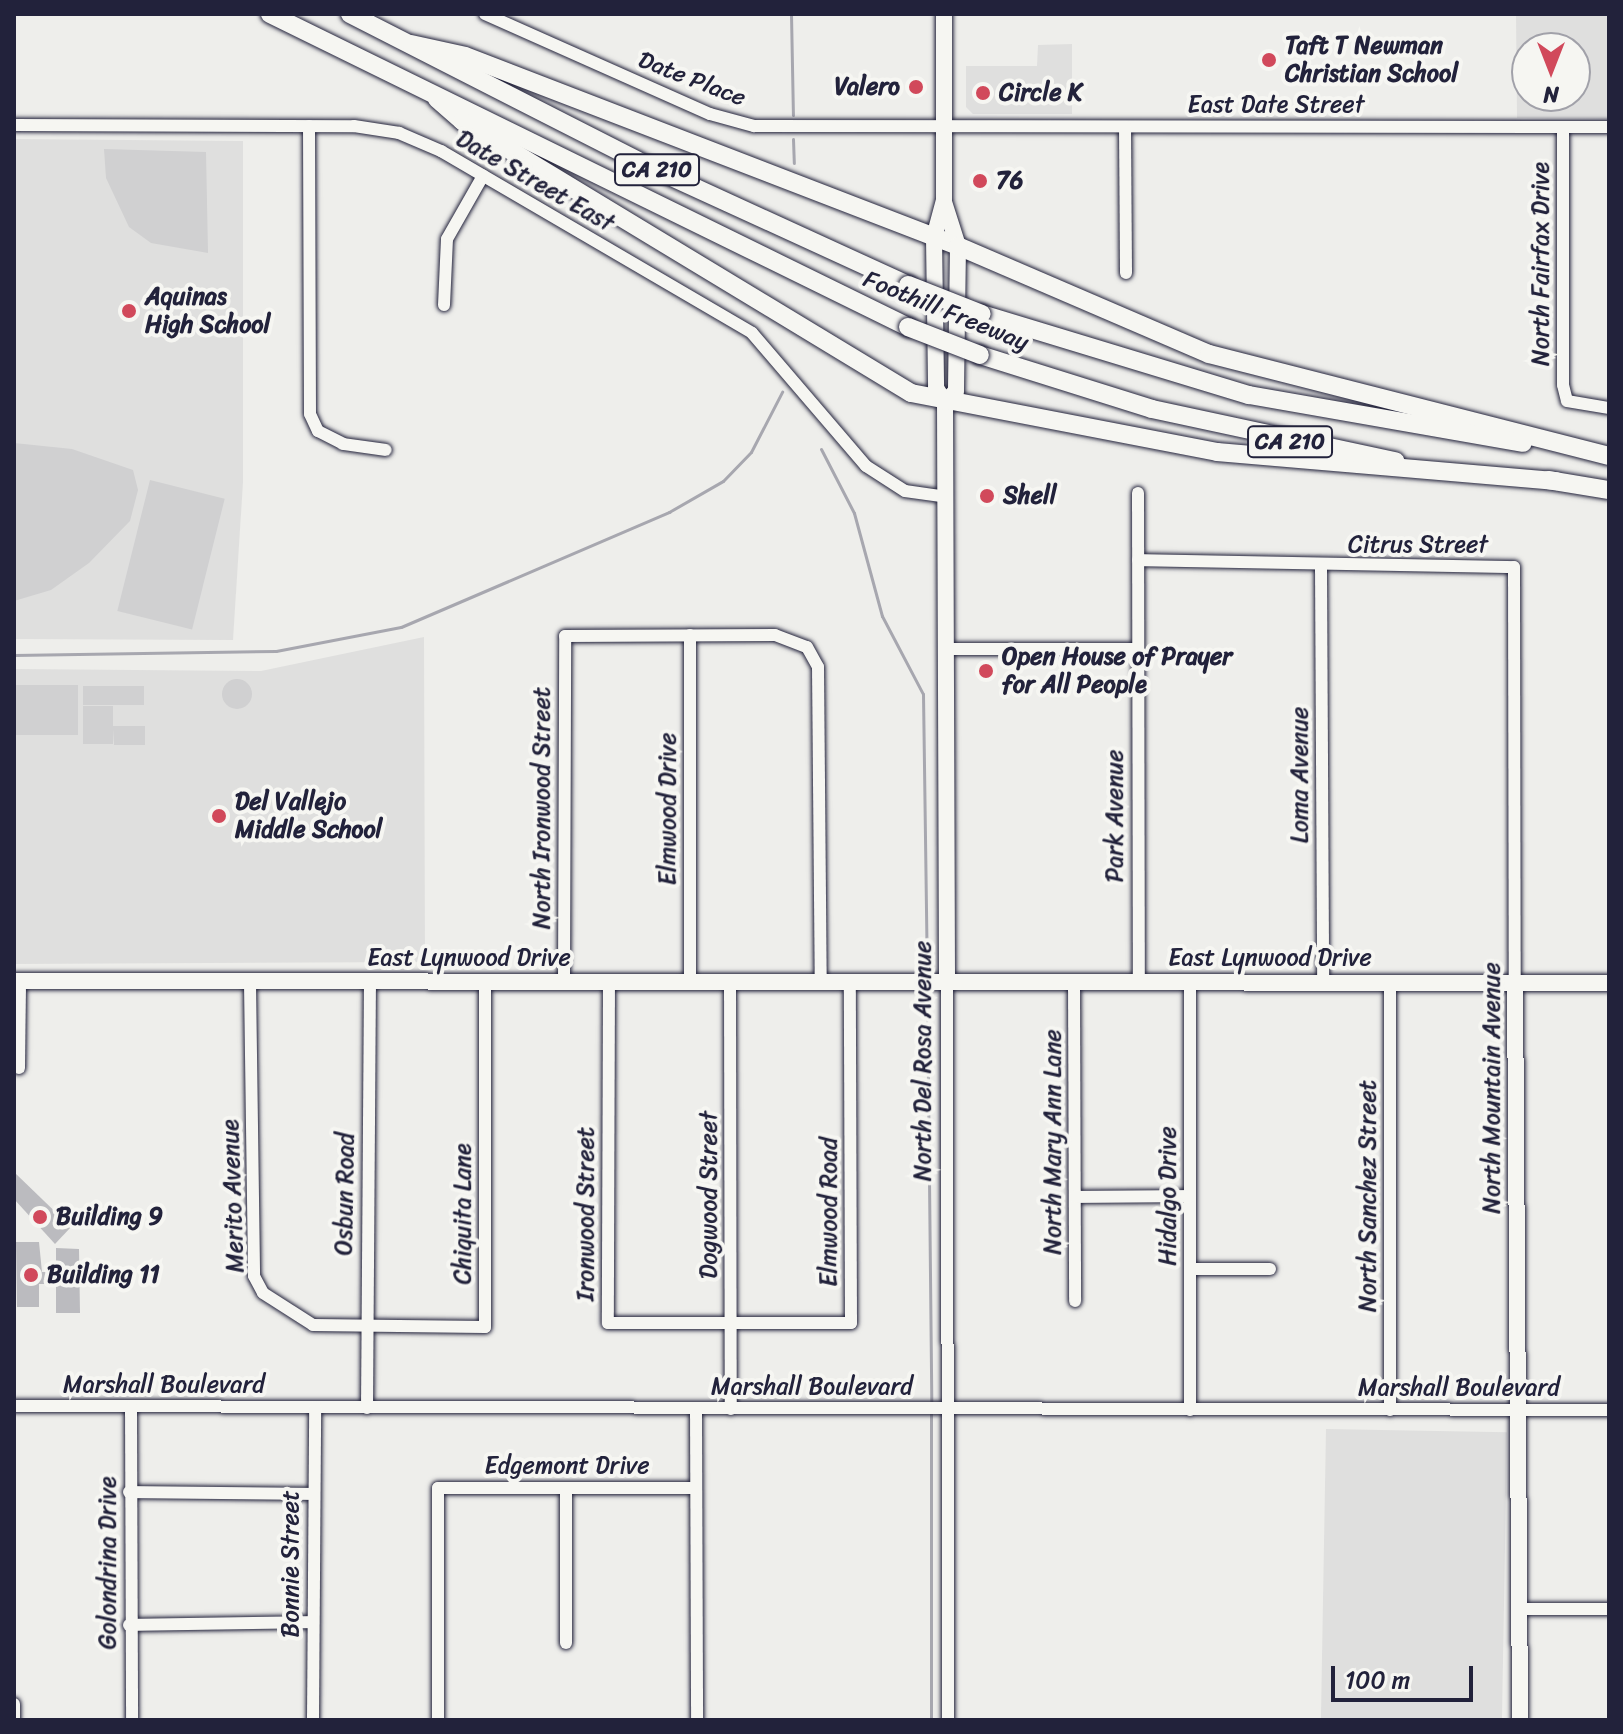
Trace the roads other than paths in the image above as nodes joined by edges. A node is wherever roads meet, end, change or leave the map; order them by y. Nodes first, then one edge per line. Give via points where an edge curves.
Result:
1 (270, 14) edge
2 (350, 14) edge
3 (485, 14) edge
4 (944, 14) edge
5 (506, 19) edge
6 (411, 44) junction
7 (437, 99) junction
8 (14, 125) edge
9 (309, 126) junction
10 (944, 127) junction
11 (1125, 127) junction
12 (1563, 127) junction
13 (1609, 127) edge
14 (483, 176) junction
15 (944, 200) junction
16 (934, 238) junction
17 (958, 246) junction
18 (1126, 273) dead end
19 (444, 305) dead end
20 (945, 402) junction
21 (1609, 408) edge
22 (386, 450) dead end
23 (1609, 457) edge
24 (1557, 481) junction
25 (1609, 490) edge
26 (1138, 493) dead end
27 (947, 497) junction
28 (1138, 560) junction
29 (1321, 567) junction
30 (1514, 567) joint
31 (690, 635) junction
32 (946, 649) junction
33 (1136, 649) junction
34 (17, 981) edge
35 (485, 981) junction
36 (564, 981) junction
37 (609, 981) junction
38 (370, 982) junction
39 (690, 982) junction
40 (730, 982) junction
41 (821, 982) junction
42 (850, 982) junction
43 (934, 982) junction
44 (1074, 982) junction
45 (1139, 982) junction
46 (1190, 982) junction
47 (250, 983) junction
48 (1323, 983) junction
49 (1390, 983) junction
50 (1515, 983) junction
51 (1609, 983) edge
52 (19, 1068) dead end
53 (1190, 1196) junction
54 (1075, 1197) junction
55 (1190, 1269) junction
56 (1270, 1269) dead end
57 (1075, 1301) dead end
58 (731, 1322) junction
59 (366, 1327) junction
60 (14, 1406) edge
61 (131, 1407) junction
62 (315, 1407) junction
63 (367, 1408) junction
64 (696, 1409) junction
65 (731, 1409) junction
66 (935, 1410) junction
67 (1190, 1410) junction
68 (1390, 1410) junction
69 (1519, 1410) junction
70 (1609, 1410) edge
71 (566, 1488) junction
72 (696, 1488) junction
73 (129, 1492) junction
74 (313, 1494) junction
75 (1520, 1609) junction
76 (1609, 1609) edge
77 (312, 1622) junction
78 (129, 1625) junction
79 (566, 1643) dead end
80 (14, 1704) edge
81 (14, 1720) edge
82 (132, 1720) edge
83 (313, 1720) edge
84 (438, 1720) edge
85 (697, 1720) edge
86 (948, 1720) edge
87 (1520, 1720) edge

1 - 7 highway, Foothill Freeway / CA 210
2 - 6 highway, Foothill Freeway / CA 210
3 - 5 street, Date Place
4 - 10 main road, North Del Rosa Avenue
5 - 10 street, Date Place via 735,121 782,129
6 - 16 highway via 465,56
6 - 23 highway, Foothill Freeway / CA 210, bridge via 650,167 982,314 1249,395
7 - 20 highway via 462,121 872,372
7 - 24 highway, Foothill Freeway / CA 210, bridge via 908,327 980,355 1242,432
8 - 9 street, Date Street East
9 - 14 street, Date Street East via 399,133
9 - 22 street via 310,414 318,431 343,444
10 - 11 street, East Date Street
10 - 15 main road, North Del Rosa Avenue
11 - 12 street, East Date Street
11 - 18 street
12 - 13 street, East Date Street
12 - 21 street, North Fairfax Drive via 1567,401
14 - 19 street via 447,239
14 - 27 street, Date Street East via 752,333 866,466 905,491
15 - 16 main road, North Del Rosa Avenue
15 - 17 main road, North Del Rosa Avenue
16 - 17 highway
16 - 20 main road, North Del Rosa Avenue via 936,388
17 - 20 main road, North Del Rosa Avenue via 956,391
17 - 23 highway via 1116,318 1257,369
20 - 24 highway via 1217,452
20 - 27 main road, North Del Rosa Avenue
24 - 25 highway, Foothill Freeway / CA 210
26 - 28 street, Park Avenue
27 - 32 main road, North Del Rosa Avenue
28 - 29 street, Citrus Street
28 - 33 street, Park Avenue
29 - 30 street, Citrus Street
29 - 48 street, Loma Avenue
30 - 50 street, North Mountain Avenue
31 - 36 street, North Ironwood Street via 565,636
31 - 39 street, Elmwood Drive
31 - 41 street via 775,635 807,647 820,688
32 - 33 street
32 - 43 main road, North Del Rosa Avenue
33 - 45 street, Park Avenue
34 - 47 main road, East Lynwood Drive
34 - 52 street
35 - 36 main road, East Lynwood Drive
35 - 38 main road, East Lynwood Drive
35 - 59 street, Chiquita Lane via 485,1327
36 - 37 main road, East Lynwood Drive
37 - 39 main road, East Lynwood Drive
37 - 58 street, Ironwood Street via 608,1323
38 - 47 main road, East Lynwood Drive
38 - 59 street, Osbun Road
39 - 40 main road, East Lynwood Drive
40 - 41 main road, East Lynwood Drive
40 - 58 street, Dogwood Street
41 - 42 main road, East Lynwood Drive
42 - 43 main road, East Lynwood Drive
42 - 58 street, Elmwood Road via 851,1323
43 - 44 main road, East Lynwood Drive
43 - 66 street, North Del Rosa Avenue
44 - 45 main road, East Lynwood Drive
44 - 54 street, North Mary Ann Lane
45 - 46 main road, East Lynwood Drive
46 - 48 main road, East Lynwood Drive
46 - 53 street, Hidalgo Drive
47 - 59 street, Merito Avenue via 254,1276 295,1318
48 - 49 main road, East Lynwood Drive
49 - 50 main road, East Lynwood Drive
49 - 68 street, North Sanchez Street
50 - 51 main road, East Lynwood Drive
50 - 69 main road, North Mountain Avenue
53 - 54 street
53 - 55 street, Hidalgo Drive
54 - 57 street, North Mary Ann Lane
55 - 56 street
55 - 67 street, Hidalgo Drive
58 - 65 street, Dogwood Street
59 - 63 street, Osbun Road
60 - 61 street, Marshall Boulevard
61 - 62 street, Marshall Boulevard
61 - 73 street, Golondrina Drive
62 - 63 street, Marshall Boulevard
62 - 74 street, Bonnie Street
63 - 64 street, Marshall Boulevard
64 - 65 street, Marshall Boulevard
64 - 72 street
65 - 66 street, Marshall Boulevard
66 - 67 street, Marshall Boulevard
66 - 86 street, North Del Rosa Avenue
67 - 68 street, Marshall Boulevard
68 - 69 street, Marshall Boulevard
69 - 70 street, Marshall Boulevard
69 - 75 main road, North Mountain Avenue
71 - 72 street, Edgemont Drive
71 - 79 street
71 - 84 street, Edgemont Drive via 438,1488
72 - 85 street
73 - 74 street
73 - 78 street, Golondrina Drive
74 - 77 street, Bonnie Street
75 - 76 street
75 - 87 main road, North Mountain Avenue
77 - 78 street
77 - 83 street, Bonnie Street
78 - 82 street, Golondrina Drive
80 - 81 street

